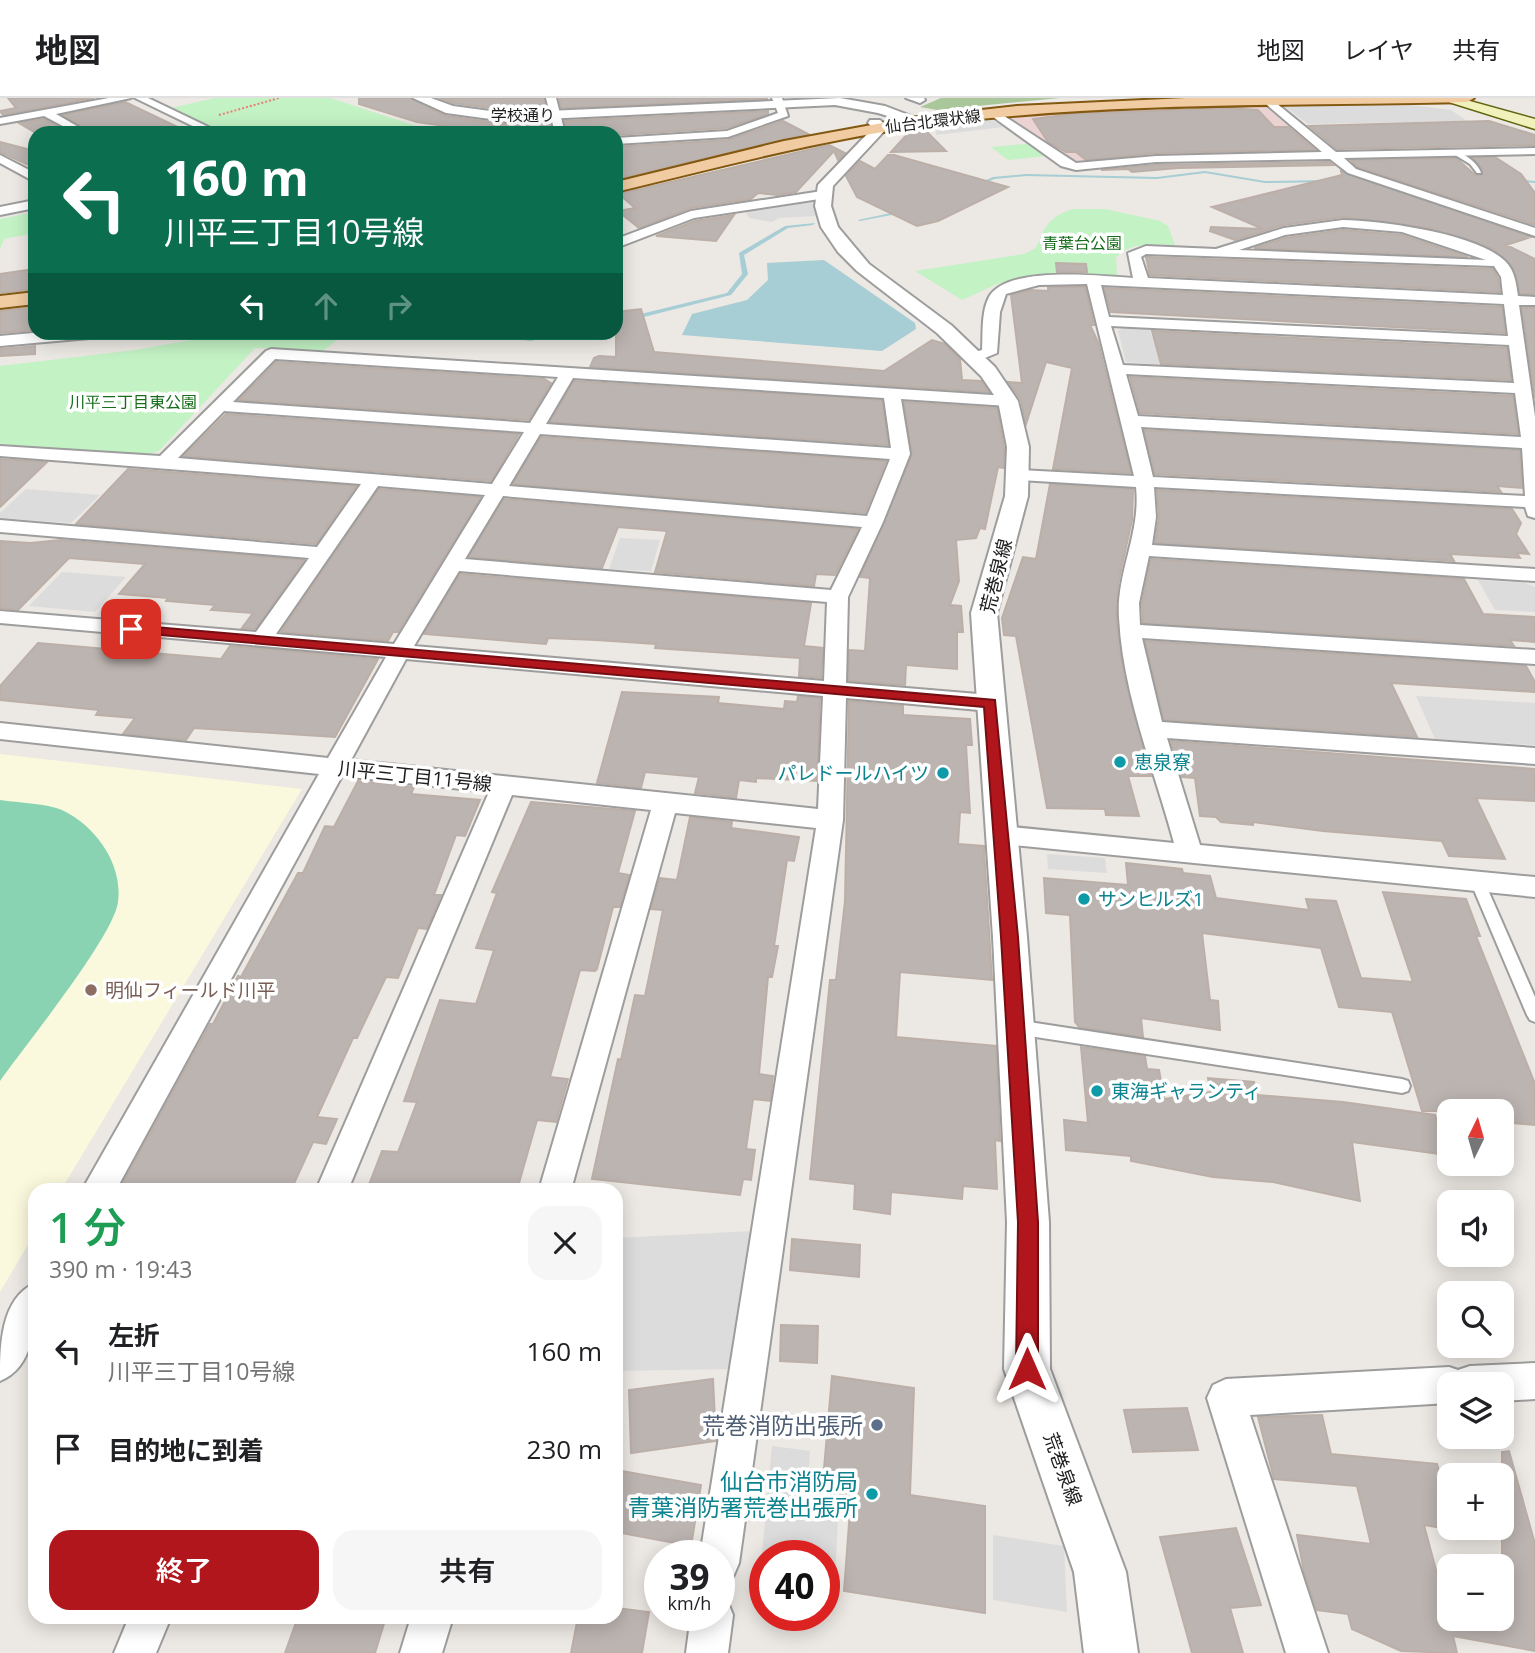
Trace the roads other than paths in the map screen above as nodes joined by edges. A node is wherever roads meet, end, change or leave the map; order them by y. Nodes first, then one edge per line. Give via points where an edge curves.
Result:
1 (126, 98) edge
2 (140, 98) edge
3 (419, 98) edge
4 (551, 98) edge
5 (1444, 98) edge
6 (1467, 98) edge
7 (919, 99) edge
8 (1265, 99) edge
9 (778, 100) edge
10 (46, 113) junction
11 (994, 114) junction
12 (556, 115) junction
13 (1535, 117) edge
14 (915, 120) junction
15 (0, 121) edge
16 (1535, 124) edge
17 (878, 125) junction
18 (71, 126) edge
19 (201, 126) edge
20 (558, 126) edge
21 (623, 141) edge
22 (1535, 151) edge
23 (1454, 152) junction
24 (1331, 155) junction
25 (0, 159) edge
26 (1479, 172) dead end
27 (28, 174) edge
28 (623, 178) edge
29 (623, 185) edge
30 (822, 195) junction
31 (28, 205) edge
32 (0, 211) edge
33 (1535, 232) edge
34 (623, 241) edge
35 (1220, 252) junction
36 (1502, 264) junction
37 (1093, 280) junction
38 (1142, 283) junction
39 (28, 291) edge
40 (0, 294) edge
41 (28, 299) edge
42 (1510, 299) junction
43 (1535, 301) edge
44 (0, 302) edge
45 (1102, 321) junction
46 (28, 339) edge
47 (0, 341) edge
48 (1517, 341) junction
49 (974, 357) junction
50 (1115, 369) junction
51 (568, 373) junction
52 (1522, 388) junction
53 (892, 396) junction
54 (1007, 401) junction
55 (222, 406) junction
56 (1130, 421) junction
57 (534, 429) junction
58 (1530, 443) junction
59 (0, 451) edge
60 (901, 454) junction
61 (164, 461) junction
62 (1020, 475) junction
63 (373, 480) junction
64 (1144, 482) junction
65 (497, 491) junction
66 (1534, 507) edge
67 (874, 522) junction
68 (0, 526) edge
69 (1139, 550) junction
70 (322, 553) junction
71 (452, 564) junction
72 (1535, 575) edge
73 (838, 597) junction
74 (0, 617) edge
75 (1132, 631) junction
76 (261, 641) junction
77 (399, 653) junction
78 (1535, 657) edge
79 (835, 689) junction
80 (990, 703) junction
81 (1154, 729) junction
82 (0, 731) edge
83 (1535, 756) edge
84 (337, 768) junction
85 (504, 785) junction
86 (666, 802) junction
87 (830, 820) junction
88 (1002, 836) junction
89 (1191, 855) junction
90 (1478, 883) junction
91 (1535, 887) edge
92 (1535, 1015) edge
93 (1016, 1027) junction
94 (1402, 1086) dead end
95 (102, 1183) edge
96 (335, 1183) edge
97 (557, 1183) edge
98 (28, 1313) edge
99 (0, 1363) edge
100 (1535, 1381) edge
101 (1514, 1382) edge
102 (1437, 1386) edge
103 (722, 1540) edge
104 (147, 1624) edge
105 (430, 1624) edge
106 (709, 1631) edge
107 (135, 1653) edge
108 (421, 1653) edge
109 (706, 1653) edge
110 (1111, 1653) edge
111 (1307, 1653) edge

1 - 10 street
2 - 19 street
3 - 12 street, 学校通り via 476,115
4 - 12 street
5 - 6 main road, 仙台北環状線
5 - 8 main road, 仙台北環状線
5 - 16 main road
6 - 13 main road
7 - 14 street via 911,108
8 - 11 main road, 仙台北環状線
8 - 14 main road, 仙台北環状線 via 1070,103
8 - 24 street
9 - 12 street, 学校通り
9 - 14 street, 学校通り via 835,101
9 - 21 street via 784,114 728,134
10 - 15 street
10 - 18 street
11 - 14 main road, 仙台北環状線
11 - 24 street via 1076,167 1156,159
12 - 20 street
14 - 17 main road, 仙台北環状線
17 - 28 main road, 仙台北環状線 via 767,144
17 - 29 main road, 仙台北環状線
17 - 30 street
22 - 23 street
23 - 24 street
23 - 26 lane
24 - 33 street via 1352,171
25 - 27 street
30 - 34 street via 691,215
30 - 49 street, 荒巻泉線 via 827,219 851,257 944,328
31 - 32 street
35 - 36 street
35 - 36 street via 1306,225 1361,224 1420,231
35 - 38 street via 1135,253
36 - 42 street
37 - 38 street
37 - 45 street
37 - 49 street via 1005,287 996,296 989,353
38 - 42 street
39 - 40 main road
41 - 44 main road
42 - 43 street
42 - 48 street
45 - 48 street
45 - 50 street
46 - 47 street
48 - 52 street
49 - 54 street, 荒巻泉線
50 - 52 street
50 - 56 street
51 - 53 street
51 - 55 street via 271,354
51 - 57 street
52 - 58 street
53 - 54 street
53 - 60 street
54 - 62 street, 荒巻泉線 via 1021,456
55 - 57 street
55 - 61 street
56 - 58 street
56 - 64 street
57 - 60 street
57 - 65 street
58 - 66 street
59 - 61 street
60 - 67 street
61 - 63 street
62 - 64 street
62 - 80 street, 荒巻泉線 via 1017,502 995,563 984,613
63 - 65 street
63 - 70 street
64 - 66 street
64 - 69 street via 1147,506
65 - 67 street
65 - 71 street
67 - 73 street
68 - 70 street
69 - 72 street
69 - 75 street via 1130,602
70 - 76 street
71 - 73 street
71 - 77 street
73 - 79 street
74 - 76 street
75 - 78 street
75 - 81 street
76 - 77 street
77 - 79 street
77 - 84 street
79 - 80 street
79 - 87 street
80 - 88 street, 荒巻泉線
81 - 83 street
81 - 89 street
82 - 84 street, 川平三丁目11号線
84 - 85 street, 川平三丁目11号線
84 - 95 street
85 - 86 street, 川平三丁目11号線
85 - 96 street
86 - 87 street, 川平三丁目11号線
86 - 97 street
87 - 103 street
88 - 89 street
88 - 93 street, 荒巻泉線
89 - 90 street
90 - 91 street
90 - 92 lane
93 - 94 lane
93 - 110 street, 荒巻泉線 via 1028,1222 1027,1369 1100,1572
98 - 99 street
100 - 101 street
102 - 111 street via 1226,1398
104 - 107 street
105 - 108 street
106 - 109 street

